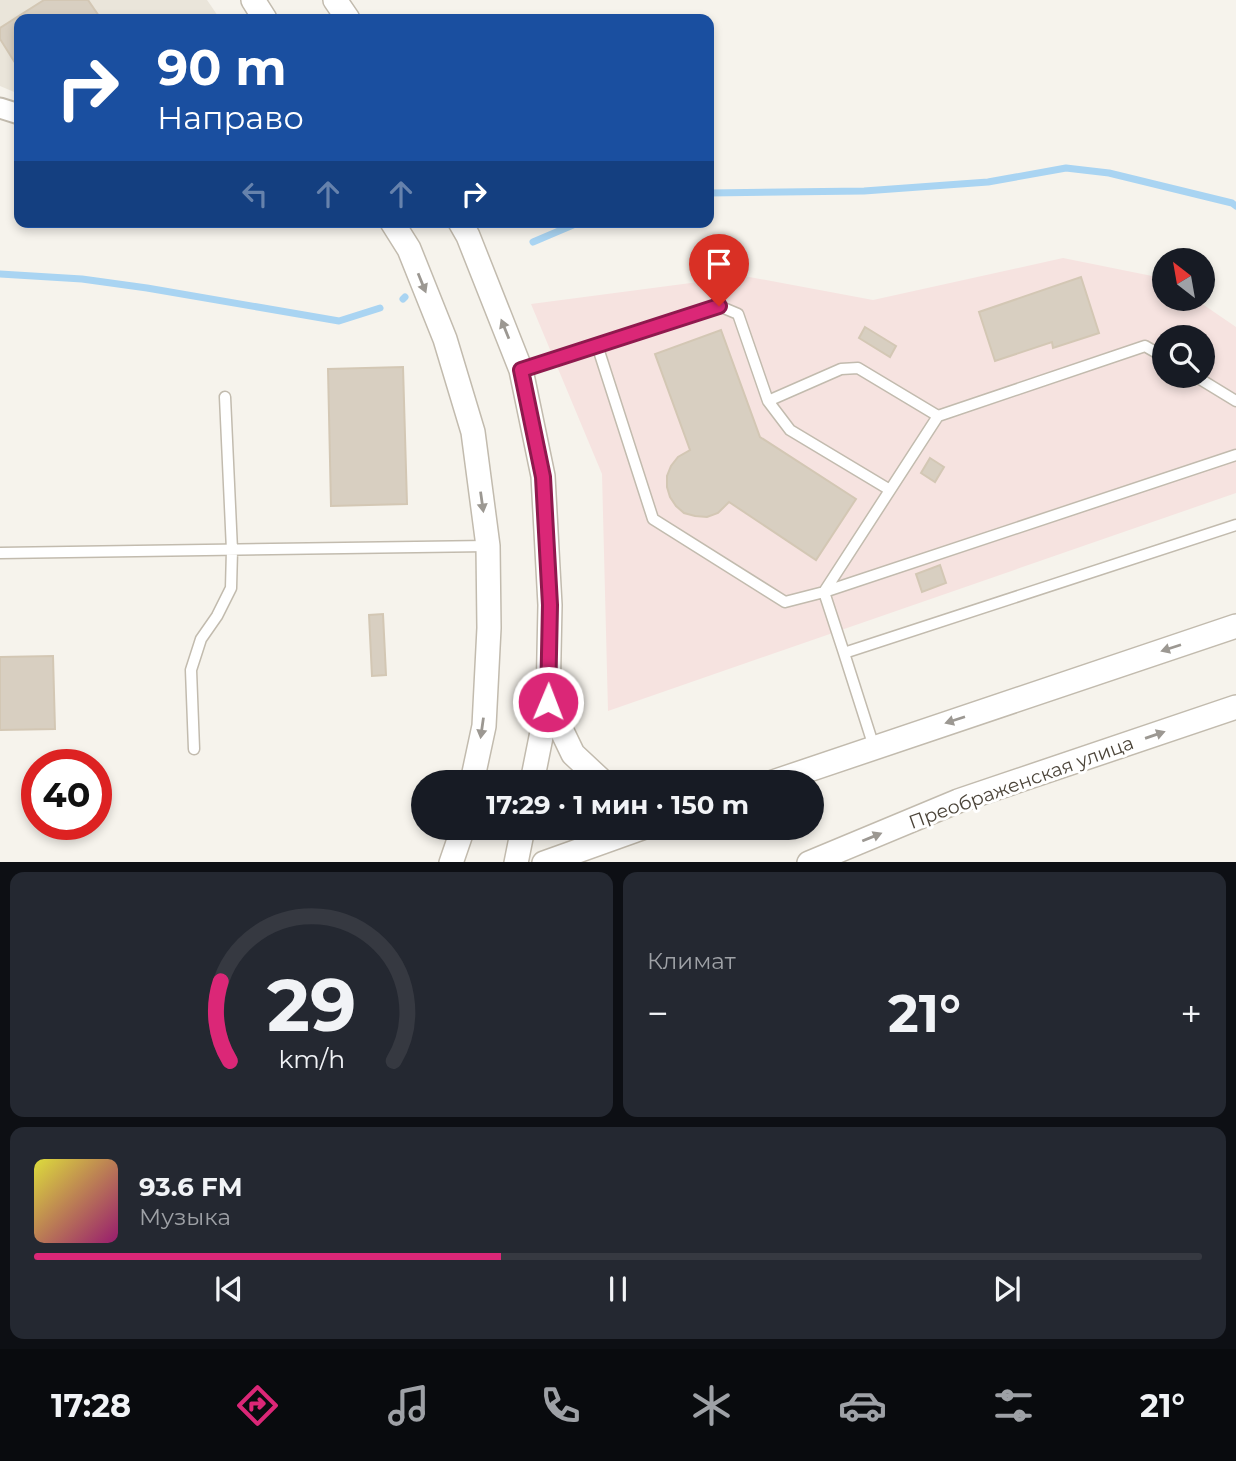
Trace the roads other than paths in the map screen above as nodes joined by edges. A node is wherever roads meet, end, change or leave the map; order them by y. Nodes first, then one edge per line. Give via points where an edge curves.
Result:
1 (396, 228) edge
2 (463, 228) edge
3 (597, 345) junction
4 (1152, 350) edge
5 (521, 370) junction
6 (1215, 388) edge
7 (225, 397) dead end
8 (768, 401) junction
9 (1236, 401) edge
10 (938, 416) junction
11 (1236, 455) edge
12 (890, 490) junction
13 (1236, 524) edge
14 (488, 546) junction
15 (232, 550) junction
16 (0, 553) edge
17 (824, 592) junction
18 (1236, 626) edge
19 (844, 653) junction
20 (548, 702) junction
21 (1236, 707) edge
22 (874, 747) junction
23 (194, 748) dead end
24 (475, 770) edge
25 (534, 770) edge
26 (590, 770) edge
27 (808, 770) edge
28 (459, 840) edge
29 (521, 840) edge
30 (608, 840) edge
31 (451, 862) edge
32 (516, 862) edge
33 (547, 862) edge
34 (811, 862) edge

1 -> 14 street via 409,249 453,365 472,432
5 -> 2 street
3 - 5 lane
3 - 8 lane via 719,306 738,314
3 - 17 lane via 653,519 785,603
4 - 10 lane via 1145,346
5 - 20 street via 543,477 550,605
6 - 9 lane
7 - 15 lane
8 - 10 lane via 841,369 858,368
8 - 12 lane via 790,430
10 - 12 lane
11 - 17 lane
12 - 17 lane
13 - 19 lane
14 - 15 lane
14 -> 24 street via 484,726
15 - 16 lane
15 - 23 lane via 231,588 201,639 191,670
17 - 19 lane
18 -> 22 street
19 - 22 lane
20 - 25 street
20 - 26 street via 573,754
34 -> 21 street, Преображенская улица via 958,802
22 - 27 street
28 - 31 street
29 - 32 street
30 - 33 street

